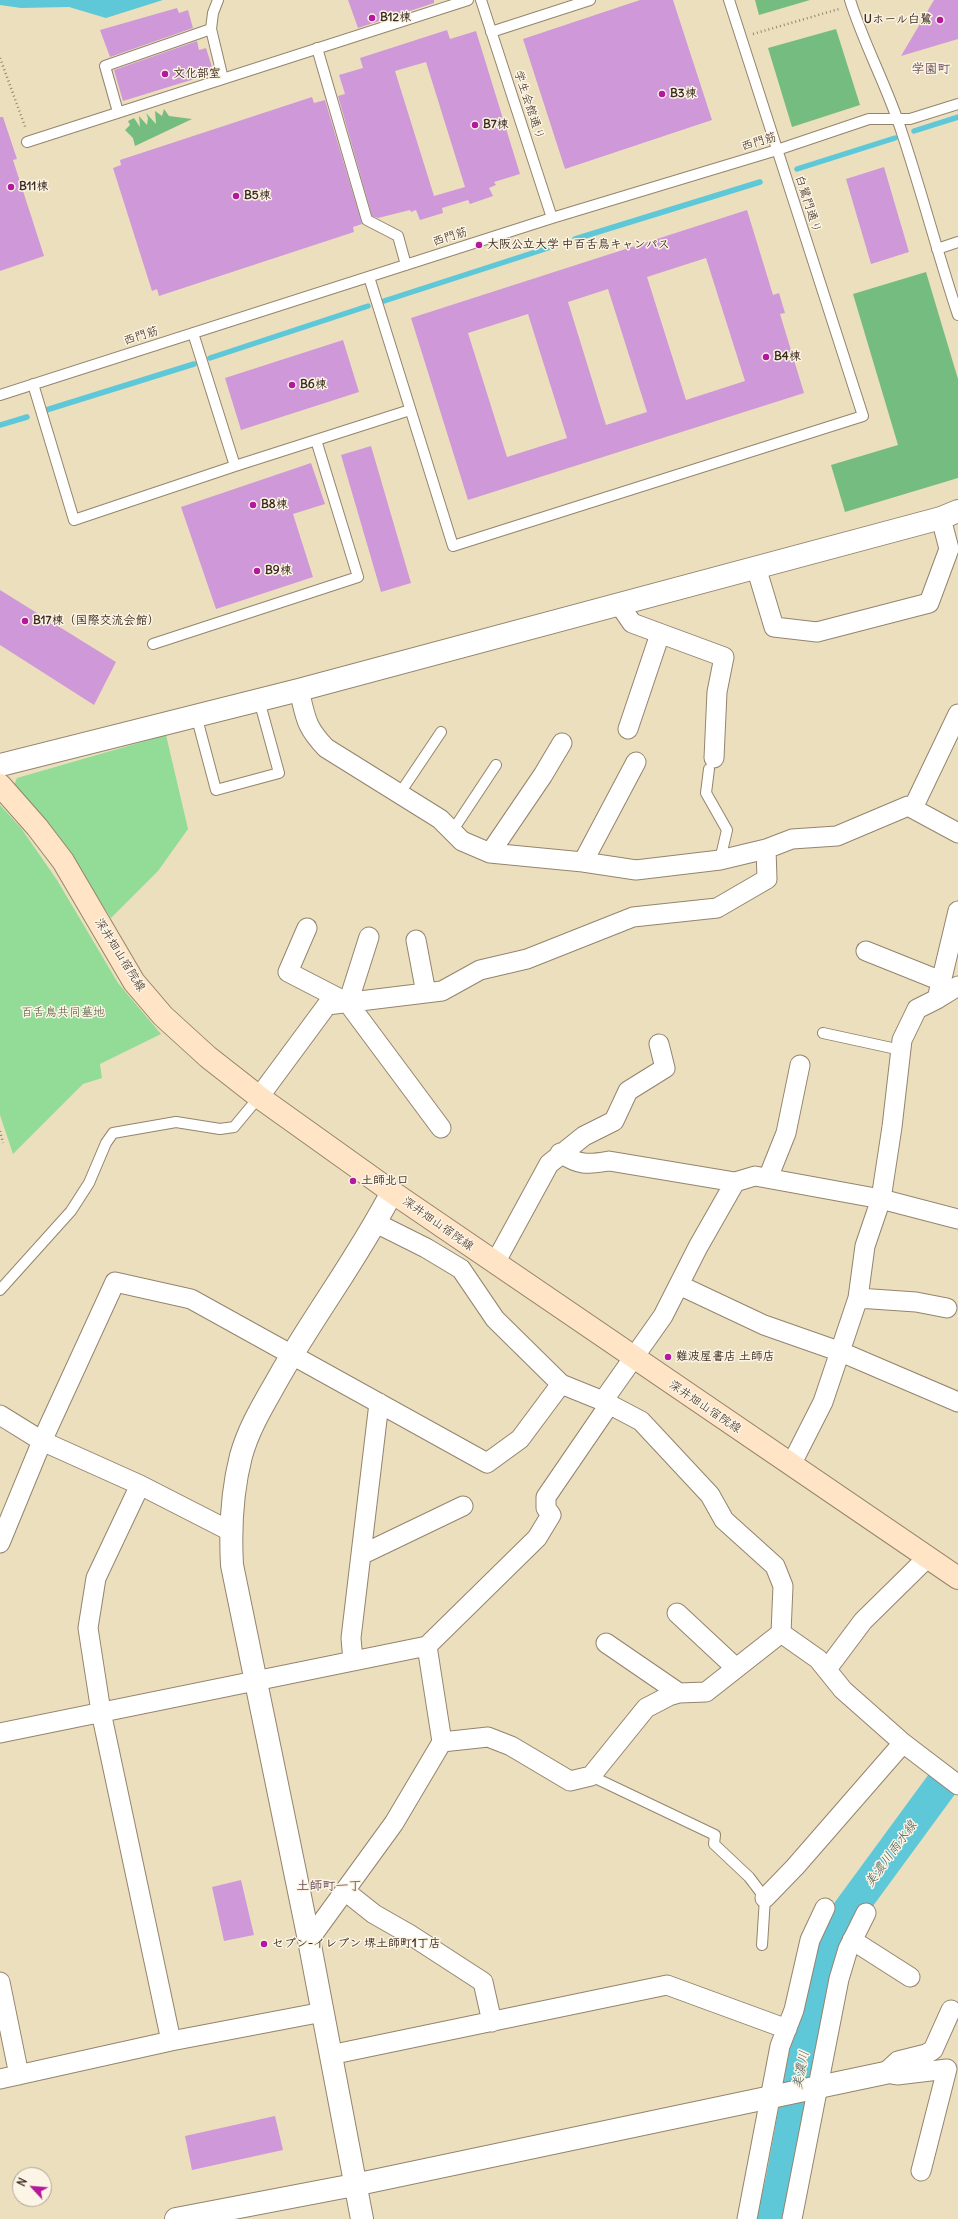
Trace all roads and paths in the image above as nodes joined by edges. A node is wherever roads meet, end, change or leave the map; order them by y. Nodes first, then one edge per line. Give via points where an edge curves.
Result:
1 (218, 0) edge
2 (468, 0) edge
3 (481, 0) edge
4 (590, 0) edge
5 (729, 0) edge
6 (851, 2) edge
7 (211, 29) junction
8 (491, 32) junction
9 (741, 38) junction
10 (317, 48) junction
11 (0, 58) edge
12 (223, 79) junction
13 (958, 104) edge
14 (118, 112) junction
15 (898, 120) junction
16 (29, 141) joint
17 (777, 150) junction
18 (552, 218) junction
19 (958, 242) edge
20 (937, 248) junction
21 (406, 265) junction
22 (369, 277) junction
23 (958, 315) edge
24 (193, 333) junction
25 (33, 384) junction
26 (0, 395) edge
27 (410, 410) junction
28 (316, 440) junction
29 (234, 466) junction
30 (949, 514) edge
31 (756, 567) junction
32 (619, 604) junction
33 (660, 634) junction
34 (152, 644) dead end
35 (299, 690) junction
36 (259, 700) junction
37 (958, 714) edge
38 (196, 715) junction
39 (628, 729) dead end
40 (441, 732) dead end
41 (562, 743) dead end
42 (636, 762) dead end
43 (711, 764) joint
44 (0, 765) edge
45 (496, 765) dead end
46 (0, 785) edge
47 (400, 793) junction
48 (913, 808) junction
49 (453, 830) junction
50 (958, 833) edge
51 (766, 849) junction
52 (490, 853) junction
53 (720, 860) junction
54 (583, 862) junction
55 (958, 912) edge
56 (307, 928) dead end
57 (369, 937) dead end
58 (416, 940) dead end
59 (866, 951) dead end
60 (950, 984) edge
61 (426, 993) junction
62 (348, 1003) junction
63 (823, 1033) dead end
64 (659, 1044) dead end
65 (901, 1050) junction
66 (800, 1066) dead end
67 (259, 1098) junction
68 (440, 1128) dead end
69 (0, 1131) edge
70 (3, 1143) dead end
71 (560, 1153) junction
72 (768, 1178) junction
73 (735, 1182) junction
74 (392, 1192) junction
75 (881, 1199) junction
76 (958, 1219) edge
77 (376, 1223) junction
78 (495, 1264) junction
79 (679, 1285) junction
80 (0, 1290) edge
81 (858, 1298) junction
82 (947, 1308) dead end
83 (841, 1352) junction
84 (292, 1354) junction
85 (634, 1358) junction
86 (561, 1384) junction
87 (958, 1402) edge
88 (379, 1403) junction
89 (606, 1403) junction
90 (0, 1416) edge
91 (42, 1441) junction
92 (791, 1465) junction
93 (140, 1485) junction
94 (463, 1506) dead end
95 (230, 1531) junction
96 (0, 1543) edge
97 (361, 1555) junction
98 (927, 1558) junction
99 (956, 1574) edge
100 (677, 1613) dead end
101 (781, 1633) junction
102 (606, 1643) dead end
103 (426, 1646) junction
104 (353, 1661) junction
105 (736, 1668) junction
106 (827, 1669) junction
107 (254, 1682) junction
108 (679, 1694) junction
109 (101, 1712) junction
110 (0, 1733) edge
111 (442, 1742) junction
112 (903, 1743) junction
113 (954, 1775) edge
114 (591, 1776) junction
115 (345, 1891) junction
116 (765, 1898) junction
117 (825, 1908) dead end
118 (866, 1913) dead end
119 (309, 1940) junction
120 (852, 1940) junction
121 (762, 1945) dead end
122 (910, 1977) dead end
123 (0, 1982) edge
124 (951, 2010) dead end
125 (322, 2012) junction
126 (492, 2022) junction
127 (787, 2029) junction
128 (171, 2041) junction
129 (330, 2055) junction
130 (885, 2073) junction
131 (19, 2075) junction
132 (0, 2079) edge
133 (796, 2091) junction
134 (921, 2172) dead end
135 (354, 2185) junction
136 (176, 2219) edge
137 (362, 2219) edge
138 (747, 2219) edge
139 (792, 2219) edge

1 - 7 lane
2 - 10 lane
3 - 8 lane, 学生会館通り
4 - 8 lane
5 - 9 lane, 白鷺門通り
6 - 9 path
6 - 15 lane
7 - 12 lane
7 - 14 lane via 105,66
8 - 18 lane, 学生会館通り
9 - 17 lane, 白鷺門通り
10 - 12 lane
10 - 21 lane via 367,220 398,236
11 - 16 path
12 - 14 lane
13 - 15 lane, 西門筋 via 910,119
14 - 16 lane
15 - 17 lane, 西門筋 via 869,119
15 - 20 lane
17 - 18 lane, 西門筋
17 - 27 lane, 白鷺門通り via 863,416 453,546
18 - 21 lane, 西門筋
19 - 20 lane
20 - 23 lane
21 - 22 lane, 西門筋
22 - 24 lane, 西門筋
22 - 27 lane
24 - 25 lane, 西門筋
24 - 29 lane
25 - 26 lane, 西門筋
25 - 29 lane via 74,520
27 - 28 lane
28 - 29 lane
28 - 34 lane via 358,578
30 - 31 street
30 - 31 street via 949,549 929,603 817,632 774,627
31 - 32 street
32 - 33 street via 632,623
32 - 35 street
33 - 39 street
33 - 43 street via 724,657 717,692
35 - 36 street
35 - 47 street via 312,734 326,748
36 - 38 street
36 - 38 lane via 279,773 216,790
37 - 48 street
38 - 44 street
40 - 47 lane
41 - 52 street
42 - 54 street
43 - 53 lane via 706,793 727,830
45 - 49 lane
46 - 67 main road, 深井畑山宿院線 via 37,826 63,861 143,993 163,1016 202,1052
47 - 49 street
48 - 50 street
48 - 51 street via 908,806 837,836 792,839
49 - 52 street via 462,841
51 - 53 street
51 - 61 street via 767,879 717,908 633,917 527,959 480,970 442,991
52 - 54 street
53 - 54 street via 636,870
55 - 60 street
56 - 62 street via 288,972
57 - 62 street
58 - 61 street
59 - 60 street
60 - 65 street via 937,999 917,1010 902,1040
61 - 62 street
62 - 67 street via 328,1005
62 - 68 street
63 - 65 lane
64 - 71 street via 665,1068 628,1091 614,1121 584,1136
65 - 75 street
66 - 72 street via 786,1133
67 - 74 main road, 深井畑山宿院線
67 - 80 lane via 234,1127 220,1129 176,1122 113,1133 72,1211
69 - 70 path
71 - 73 street via 575,1162 590,1165 609,1161
71 - 78 street via 539,1180
72 - 73 street via 755,1176
72 - 75 street
73 - 79 street
74 - 77 street
74 - 78 main road, 深井畑山宿院線
75 - 76 street
75 - 81 street via 865,1246
77 - 84 street
77 - 86 street via 461,1269 494,1319
78 - 85 main road, 深井畑山宿院線
79 - 83 street via 764,1326
79 - 85 street via 663,1316
81 - 82 street via 916,1302
81 - 83 street
83 - 87 street
83 - 92 street via 823,1402
84 - 88 street
84 - 91 street via 192,1299 114,1282
84 - 95 street via 253,1423 241,1456
85 - 89 street
85 - 92 main road, 深井畑山宿院線
86 - 88 street via 520,1439 487,1463
86 - 89 street
88 - 97 street
89 - 101 street via 640,1421 710,1495 724,1520 775,1566 783,1586
89 - 103 street via 546,1497 546,1508 551,1515 537,1538
90 - 91 street
91 - 93 street
91 - 96 street
92 - 98 main road, 深井畑山宿院線
93 - 95 street
93 - 109 street via 96,1578 88,1628
94 - 97 street
95 - 107 street via 232,1565
97 - 104 street via 351,1638
98 - 99 main road, 深井畑山宿院線
98 - 106 street via 863,1621
100 - 105 street
101 - 105 street
101 - 106 street via 818,1659
102 - 108 street
103 - 104 street
103 - 111 street
104 - 107 street
105 - 108 street via 706,1692
106 - 112 street via 843,1690
107 - 109 street
107 - 119 street
108 - 114 street via 668,1696 646,1708
109 - 110 street
109 - 128 street
111 - 114 street via 488,1737 511,1746 570,1781
111 - 115 street via 394,1823
112 - 113 street
112 - 116 street
114 - 116 lane via 715,1835 714,1844 750,1876
115 - 119 street
115 - 126 street via 374,1914 483,1982
116 - 121 lane
117 - 127 street via 810,1940 794,2010
118 - 120 street
119 - 125 street
120 - 122 street
120 - 133 street
123 - 131 street
124 - 130 street via 933,2050 898,2061
125 - 128 street
125 - 129 street
126 - 127 street via 667,1986
126 - 129 street
127 - 133 street via 780,2046
128 - 131 street
129 - 135 street
130 - 133 street
130 - 134 street via 897,2075 947,2069
131 - 132 street
133 - 135 street
133 - 138 street
133 - 139 street
135 - 136 street
135 - 137 street

